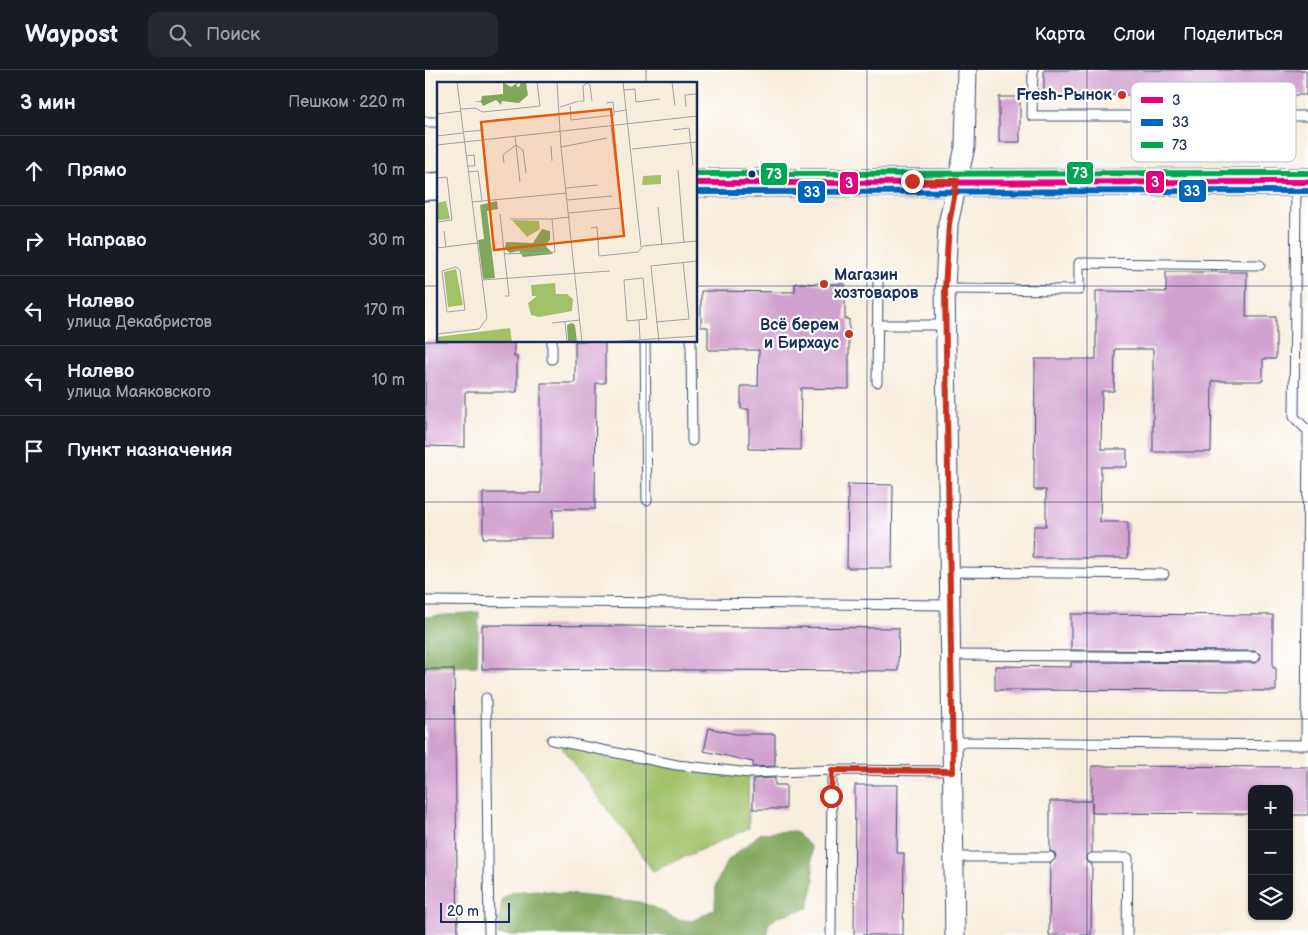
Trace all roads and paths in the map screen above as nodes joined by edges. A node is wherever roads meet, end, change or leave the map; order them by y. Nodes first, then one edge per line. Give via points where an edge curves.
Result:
1 (967, 70) edge
2 (1033, 70) edge
3 (1131, 116) edge
4 (957, 181) junction
5 (1302, 182) edge
6 (697, 183) edge
7 (1260, 265) dead end
8 (878, 280) dead end
9 (945, 290) junction
10 (877, 325) junction
11 (945, 325) junction
12 (552, 342) edge
13 (645, 342) edge
14 (691, 342) edge
15 (552, 359) dead end
16 (877, 382) dead end
17 (692, 441) dead end
18 (647, 500) dead end
19 (950, 572) junction
20 (1165, 574) dead end
21 (425, 601) edge
22 (950, 604) junction
23 (951, 655) junction
24 (1255, 657) dead end
25 (486, 698) dead end
26 (552, 740) dead end
27 (953, 742) junction
28 (832, 770) junction
29 (953, 771) junction
30 (955, 857) junction
31 (1050, 857) dead end
32 (1092, 858) dead end
33 (489, 935) edge
34 (831, 935) edge
35 (955, 935) edge
36 (1127, 935) edge

1 - 4 street via 965,147
2 - 3 lane via 1033,116
4 - 5 main road
4 - 6 main road
4 - 9 street via 949,224
5 - 27 lane via 1294,417 1308,431 1306,745
7 - 9 lane via 1079,263 1079,290
8 - 10 lane
9 - 11 street
10 - 11 lane
10 - 16 lane
11 - 19 street
12 - 15 lane
13 - 18 lane
14 - 17 lane
19 - 20 lane
19 - 22 street
21 - 22 lane
22 - 23 street
23 - 24 lane
23 - 27 street
25 - 33 lane
26 - 28 lane via 677,765 750,773
27 - 29 street
28 - 29 lane
28 - 34 lane
29 - 30 street
30 - 31 lane
30 - 35 street
32 - 36 lane via 1128,858

